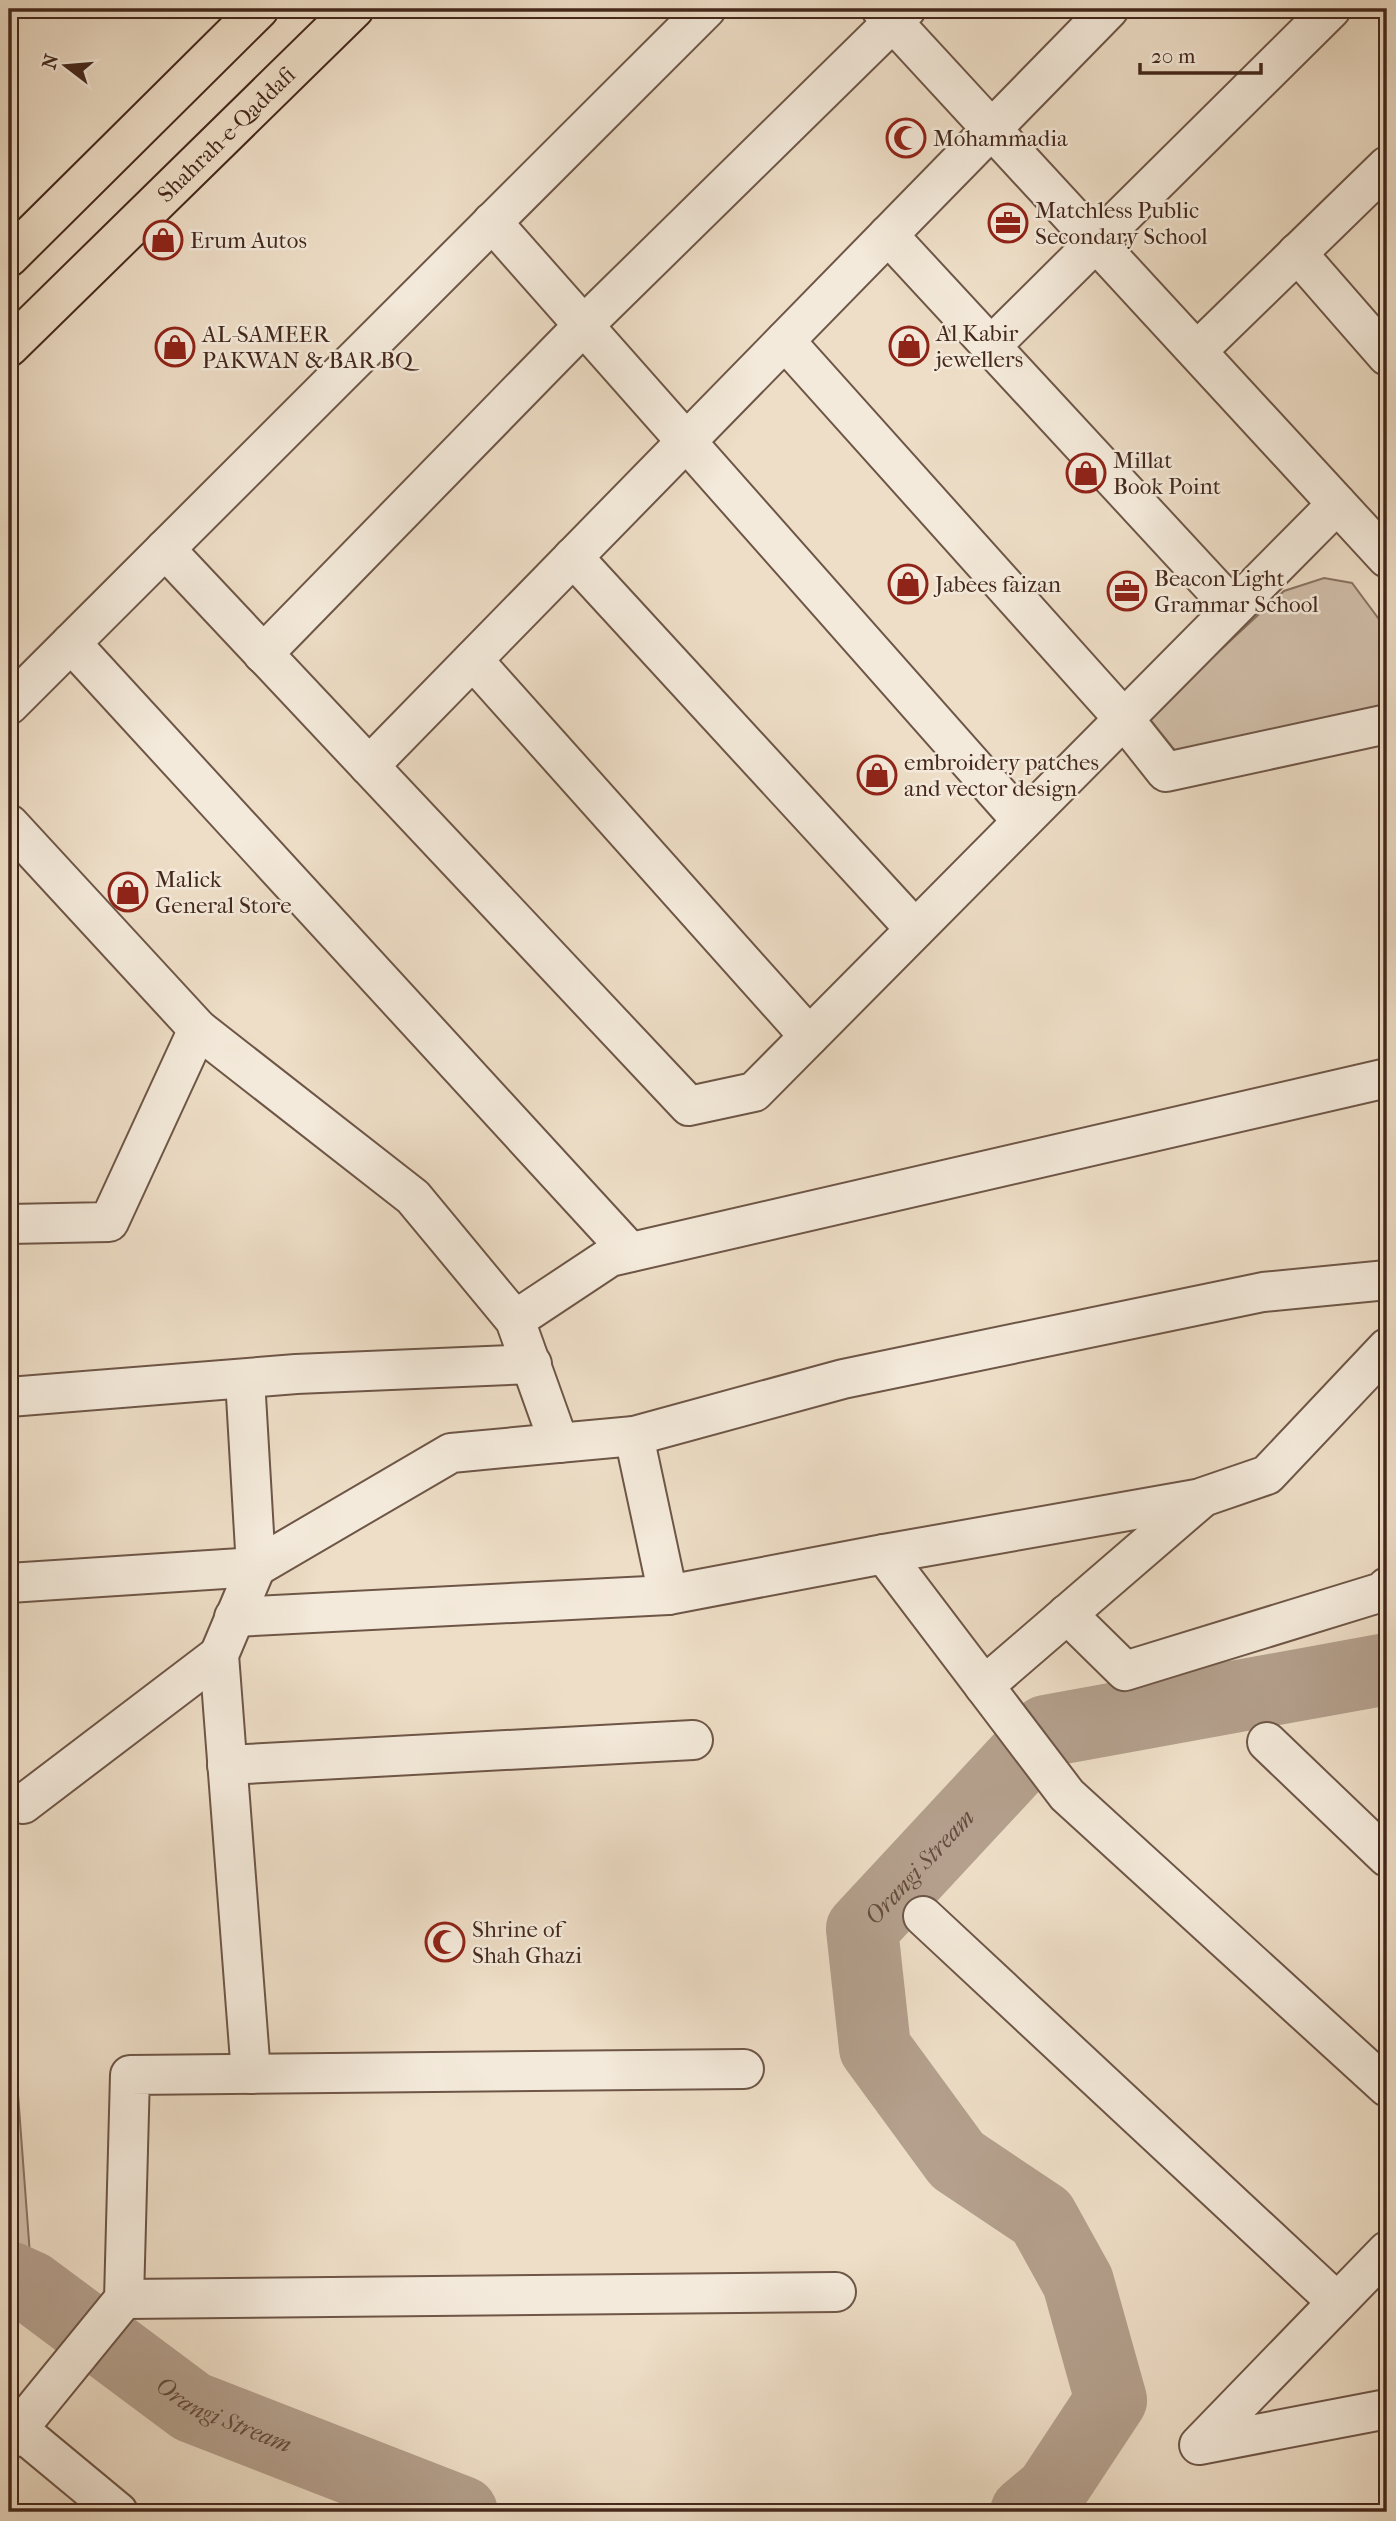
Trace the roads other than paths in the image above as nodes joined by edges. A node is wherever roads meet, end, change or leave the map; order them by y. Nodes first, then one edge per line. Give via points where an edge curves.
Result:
1 (259, 9) edge
2 (706, 9) edge
3 (1110, 9) edge
4 (1331, 9) edge
5 (343, 13) edge
6 (893, 13) edge
7 (992, 129) junction
8 (1387, 166) edge
9 (492, 222) junction
10 (888, 235) junction
11 (1098, 243) junction
12 (1297, 253) junction
13 (9, 257) edge
14 (583, 326) junction
15 (785, 341) junction
16 (991, 346) junction
17 (9, 347) edge
18 (1197, 351) junction
19 (1387, 356) edge
20 (686, 443) junction
21 (1337, 504) junction
22 (165, 549) junction
23 (573, 557) junction
24 (1387, 558) edge
25 (1233, 608) junction
26 (71, 643) junction
27 (263, 654) junction
28 (473, 660) junction
29 (9, 705) edge
30 (1124, 719) junction
31 (1387, 724) edge
32 (369, 766) junction
33 (1022, 821) junction
34 (9, 824) edge
35 (915, 929) junction
36 (198, 1028) junction
37 (809, 1036) junction
38 (1387, 1078) edge
39 (9, 1224) edge
40 (630, 1252) junction
41 (1387, 1280) edge
42 (515, 1320) junction
43 (1387, 1348) edge
44 (531, 1364) junction
45 (245, 1379) junction
46 (9, 1396) edge
47 (634, 1436) junction
48 (559, 1443) junction
49 (1203, 1497) junction
50 (884, 1554) junction
51 (256, 1567) junction
52 (9, 1583) edge
53 (1387, 1587) edge
54 (668, 1595) junction
55 (1067, 1614) junction
56 (234, 1618) junction
57 (219, 1655) junction
58 (985, 1687) junction
59 (693, 1740) dead end
60 (1267, 1742) dead end
61 (227, 1765) junction
62 (23, 1804) dead end
63 (1387, 1857) edge
64 (923, 1916) dead end
65 (744, 2069) dead end
66 (251, 2074) junction
67 (1387, 2087) edge
68 (1387, 2250) edge
69 (836, 2292) dead end
70 (122, 2300) junction
71 (1337, 2302) junction
72 (1387, 2409) edge
73 (15, 2432) edge
74 (118, 2512) edge

1 - 13 main road
2 - 9 street
3 - 7 street
4 - 11 street
5 - 17 main road, Shahrah-e-Qaddafi
6 - 7 street
6 - 14 street
7 - 10 street
7 - 11 street
8 - 12 street
9 - 14 street
9 - 22 street
10 - 15 street
10 - 16 street
11 - 16 street
11 - 18 street
12 - 18 street
12 - 19 street
14 - 20 street
14 - 27 street
15 - 20 street
15 - 30 street
16 - 25 street
18 - 21 street
20 - 23 street
20 - 33 street
21 - 24 street
21 - 25 street
22 - 26 street
22 - 27 street
23 - 28 street
23 - 35 street
25 - 30 street
26 - 29 street
26 - 40 street
27 - 32 street
28 - 32 street
28 - 37 street
30 - 31 street via 1166,772
30 - 33 street
32 - 37 street via 689,1106 754,1092
33 - 35 street
34 - 36 street
35 - 37 street
36 - 39 street via 109,1222
36 - 42 street via 413,1197
38 - 40 street
40 - 42 street via 610,1256
41 - 47 street via 1263,1292 870,1373
42 - 44 street
43 - 49 street via 1268,1475
44 - 45 street
44 - 48 street
45 - 46 street
45 - 51 street
47 - 48 street
47 - 54 street
48 - 51 street via 451,1453
49 - 50 street
49 - 55 street
50 - 54 street
50 - 58 street
51 - 52 street
51 - 56 street
53 - 55 street via 1125,1671
54 - 56 street
55 - 58 street
56 - 57 street
57 - 61 street
57 - 62 street
58 - 67 street via 1067,1795
59 - 61 street
60 - 63 street
61 - 66 street
64 - 71 street
65 - 66 street
66 - 70 street via 130,2075
68 - 71 street
69 - 70 street
70 - 73 street
71 - 72 street via 1199,2445
73 - 74 street

